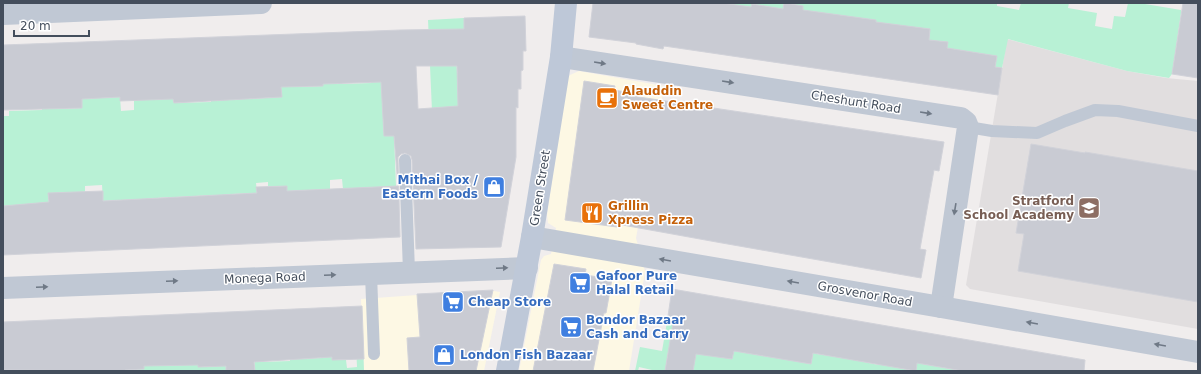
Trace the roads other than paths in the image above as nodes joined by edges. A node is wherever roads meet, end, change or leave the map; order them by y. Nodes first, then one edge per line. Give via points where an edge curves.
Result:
1 (261, 3) edge
2 (566, 3) edge
3 (3, 14) edge
4 (561, 57) junction
5 (1198, 126) edge
6 (968, 127) junction
7 (405, 160) dead end
8 (532, 237) junction
9 (527, 268) junction
10 (409, 272) junction
11 (371, 274) junction
12 (3, 288) edge
13 (941, 307) junction
14 (1198, 352) edge
15 (374, 354) dead end
16 (507, 371) edge

1 - 3 street
2 - 4 main road, Green Street
4 -> 6 street, Cheshunt Road via 961,118
4 - 8 main road, Green Street
5 - 6 lane via 1118,111 1095,110 1037,133
6 -> 13 street
7 - 10 lane
8 - 9 main road, Green Street
13 -> 8 street, Grosvenor Road
10 -> 9 street, Monega Road
9 - 16 main road, Green Street
10 - 11 street, Monega Road
12 -> 11 street, Monega Road
11 - 15 lane
14 -> 13 street, Grosvenor Road

